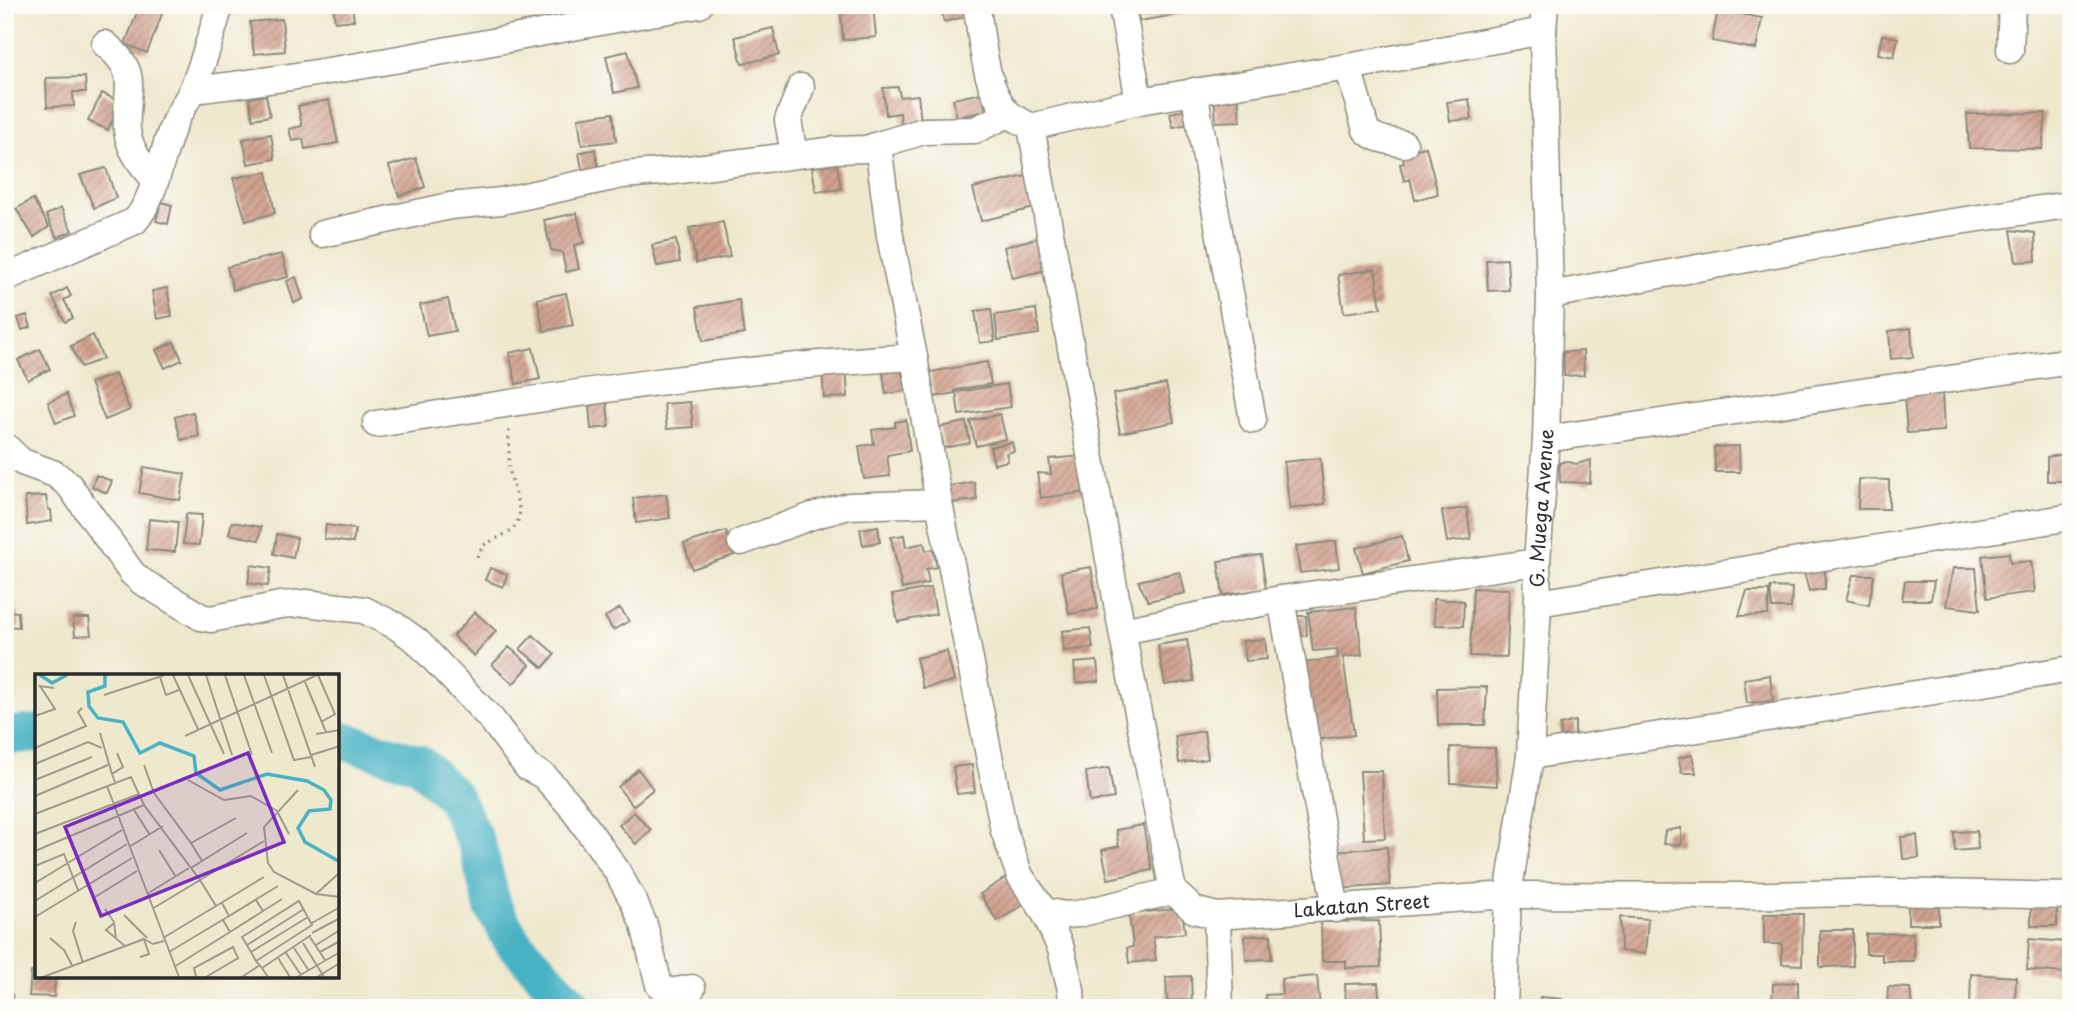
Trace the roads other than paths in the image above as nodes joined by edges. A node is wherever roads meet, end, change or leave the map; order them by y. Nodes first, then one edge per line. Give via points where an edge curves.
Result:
1 (220, 5) edge
2 (699, 5) edge
3 (976, 5) edge
4 (2012, 5) edge
5 (1123, 12) dead end
6 (1544, 18) edge
7 (105, 44) dead end
8 (2010, 50) dead end
9 (1348, 66) junction
10 (801, 87) dead end
11 (192, 90) junction
12 (1194, 91) junction
13 (1139, 101) junction
14 (1020, 120) junction
15 (1404, 144) dead end
16 (878, 145) junction
17 (794, 155) junction
18 (156, 175) junction
19 (2062, 206) dead end
20 (322, 234) dead end
21 (5, 278) edge
22 (1550, 295) junction
23 (914, 357) junction
24 (2071, 361) edge
25 (1253, 420) dead end
26 (376, 424) dead end
27 (1546, 439) junction
28 (5, 446) edge
29 (939, 503) junction
30 (2071, 517) edge
31 (741, 542) dead end
32 (1537, 562) junction
33 (1281, 599) junction
34 (1538, 603) junction
35 (1122, 631) junction
36 (2071, 669) edge
37 (1530, 755) junction
38 (1173, 891) junction
39 (1508, 895) junction
40 (2071, 896) edge
41 (1336, 908) junction
42 (1044, 912) junction
43 (1217, 916) junction
44 (692, 988) dead end
45 (1072, 1008) edge
46 (1220, 1008) edge
47 (1504, 1008) edge

1 - 11 street
2 - 11 street via 258,83
3 - 14 street via 996,97
4 - 8 street
5 - 13 street
6 - 9 street
6 - 22 street, G. Muega Avenue
7 - 18 street via 124,63 130,86 127,131 137,160
9 - 12 street
9 - 15 street via 1366,130
10 - 17 street via 788,120
11 - 18 street via 173,124
12 - 13 street
12 - 25 street
13 - 14 street
14 - 16 street via 975,130 924,131
14 - 35 street
16 - 17 street
16 - 23 street
17 - 20 street via 622,175
18 - 21 street via 151,195 135,221
19 - 22 street
22 - 27 street, G. Muega Avenue
23 - 26 street via 839,361
23 - 29 street
24 - 27 street
27 - 32 street, G. Muega Avenue
28 - 44 street via 22,462 55,474 69,485 132,573 189,612 211,619 306,603 371,613 417,641 492,720 527,768 544,776 571,806 634,902 659,985 669,992
29 - 31 street via 849,506
29 - 42 street via 1004,831 1020,876
30 - 34 street
32 - 33 street
32 - 34 street, G. Muega Avenue
33 - 35 street
33 - 41 street
34 - 37 street, G. Muega Avenue
35 - 38 street
36 - 37 street
37 - 39 street, G. Muega Avenue
38 - 42 street via 1078,914
38 - 43 street via 1194,910
39 - 40 street, Lakatan Street via 1887,892
39 - 41 street, Lakatan Street
39 - 47 street, G. Muega Avenue
41 - 43 street, Lakatan Street
42 - 45 street via 1065,963
43 - 46 street

